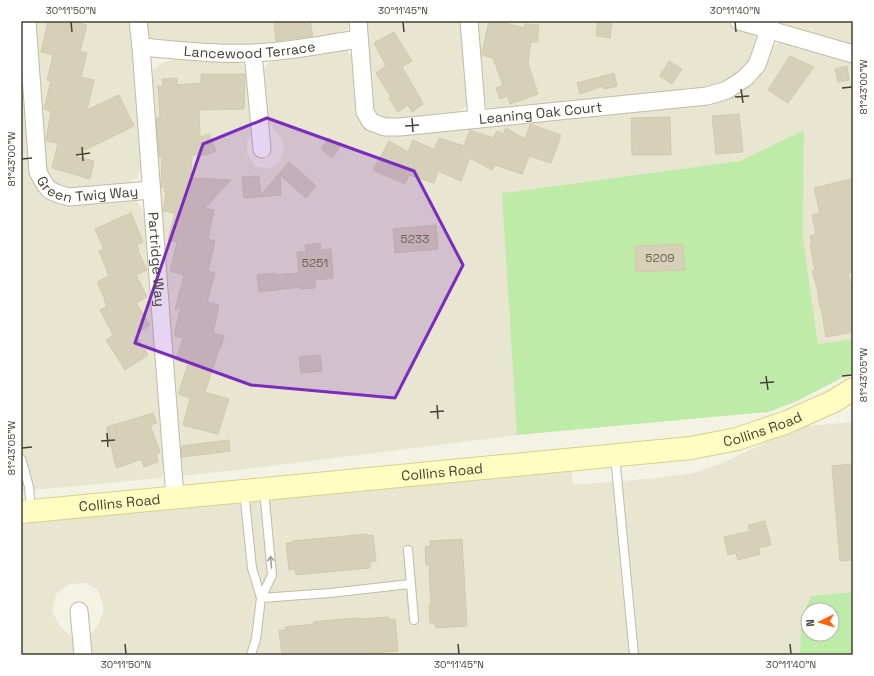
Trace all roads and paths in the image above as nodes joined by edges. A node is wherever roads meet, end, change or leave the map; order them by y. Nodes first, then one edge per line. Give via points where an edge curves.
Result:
1 (27, 21) edge
2 (138, 21) edge
3 (358, 21) edge
4 (469, 21) edge
5 (739, 21) edge
6 (770, 26) edge
7 (359, 39) junction
8 (141, 47) junction
9 (253, 53) junction
10 (853, 54) edge
11 (477, 119) junction
12 (262, 149) dead end
13 (151, 190) junction
14 (853, 389) edge
15 (615, 455) junction
16 (21, 458) edge
17 (254, 490) junction
18 (175, 497) junction
19 (26, 511) edge
20 (408, 550) dead end
21 (410, 584) junction
22 (261, 598) junction
23 (79, 611) dead end
24 (414, 620) dead end
25 (83, 655) edge
26 (251, 655) edge
27 (634, 655) edge

1 - 13 street, Green Twig Way via 38,172 45,186 56,194 69,197
2 - 8 street, Partridge Way
3 - 7 street, Leaning Oak Court
4 - 11 street
5 - 6 street
6 - 10 street
6 - 11 street, Leaning Oak Court via 757,65 745,78 727,90 707,96
7 - 9 street, Lancewood Terrace
7 - 11 street, Leaning Oak Court via 365,112 371,122 385,127 400,127
8 - 9 street, Lancewood Terrace
8 - 13 street, Partridge Way
9 - 12 street
13 - 18 street, Partridge Way
14 - 15 street, Collins Road via 834,401 787,422 737,439 691,448
15 - 17 street, Collins Road
15 - 27 lane
16 - 19 lane via 28,487
17 - 18 street, Collins Road
17 - 22 lane via 252,568
22 -> 17 lane via 272,575
18 - 19 street, Collins Road
20 - 21 lane
21 - 22 lane
21 - 24 lane
22 - 26 lane via 256,639
23 - 25 street

